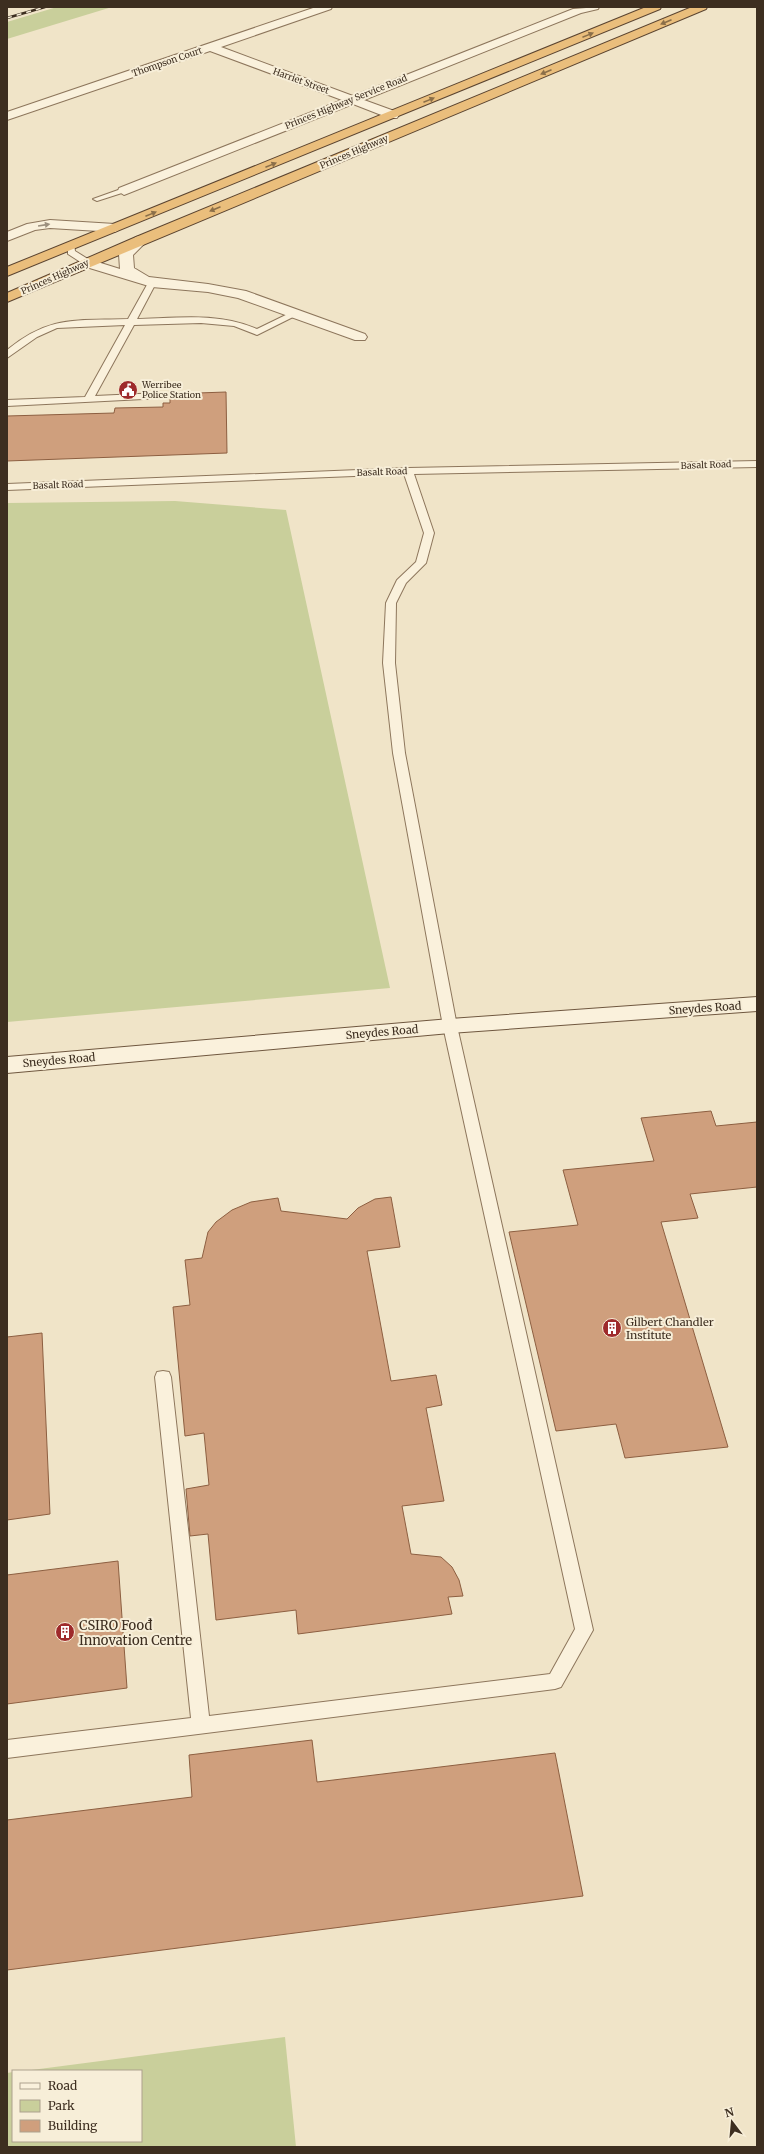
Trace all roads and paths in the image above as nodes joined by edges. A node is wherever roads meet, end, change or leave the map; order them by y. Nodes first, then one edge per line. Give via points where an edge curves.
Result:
1 (327, 7) edge
2 (594, 7) edge
3 (656, 7) edge
4 (702, 7) edge
5 (210, 47) junction
6 (352, 100) junction
7 (393, 115) junction
8 (7, 116) edge
9 (418, 125) junction
10 (124, 191) joint
11 (97, 198) dead end
12 (115, 228) junction
13 (7, 237) edge
14 (141, 240) junction
15 (71, 246) junction
16 (88, 263) junction
17 (7, 272) edge
18 (152, 283) junction
19 (7, 298) edge
20 (297, 313) junction
21 (131, 322) junction
22 (360, 338) dead end
23 (7, 355) edge
24 (160, 396) dead end
25 (88, 400) junction
26 (7, 403) edge
27 (757, 464) edge
28 (408, 471) junction
29 (7, 487) edge
30 (757, 1004) edge
31 (450, 1026) junction
32 (7, 1065) edge
33 (163, 1377) dead end
34 (201, 1725) junction
35 (7, 1749) edge

1 - 5 street, Thompson Court
2 - 6 street, Princes Highway Service Road via 577,11
7 -> 3 highway, Princes Highway
4 -> 9 highway, Princes Highway
5 - 6 street, Harriet Street
5 - 8 street, Thompson Court
6 - 7 street, Harriet Street
6 - 10 street, Princes Highway Service Road
7 - 9 highway
12 -> 7 highway, Princes Highway
9 -> 14 highway, Princes Highway
10 - 11 lane, Princes Highway Service Road
13 -> 12 street via 32,227 50,224
12 - 15 highway, Princes Highway
14 - 16 highway, Princes Highway
14 - 18 street via 126,254 124,264 128,272
15 - 16 lane via 74,256
15 - 17 highway, Princes Highway
16 - 18 street
16 - 19 highway, Princes Highway
18 - 20 street via 241,294
18 - 21 lane
20 - 21 lane via 257,332 236,323 222,321
20 - 22 street
21 - 23 lane via 47,327 33,334
21 - 25 lane
24 - 25 lane
25 - 26 lane
27 - 28 lane, Basalt Road
28 - 29 lane, Basalt Road
28 - 31 lane via 429,533 421,563 401,582 391,603 389,663 399,753
30 - 31 street, Sneydes Road
31 - 32 street, Sneydes Road
31 - 34 lane via 584,1630 555,1681
33 - 34 lane
34 - 35 lane

